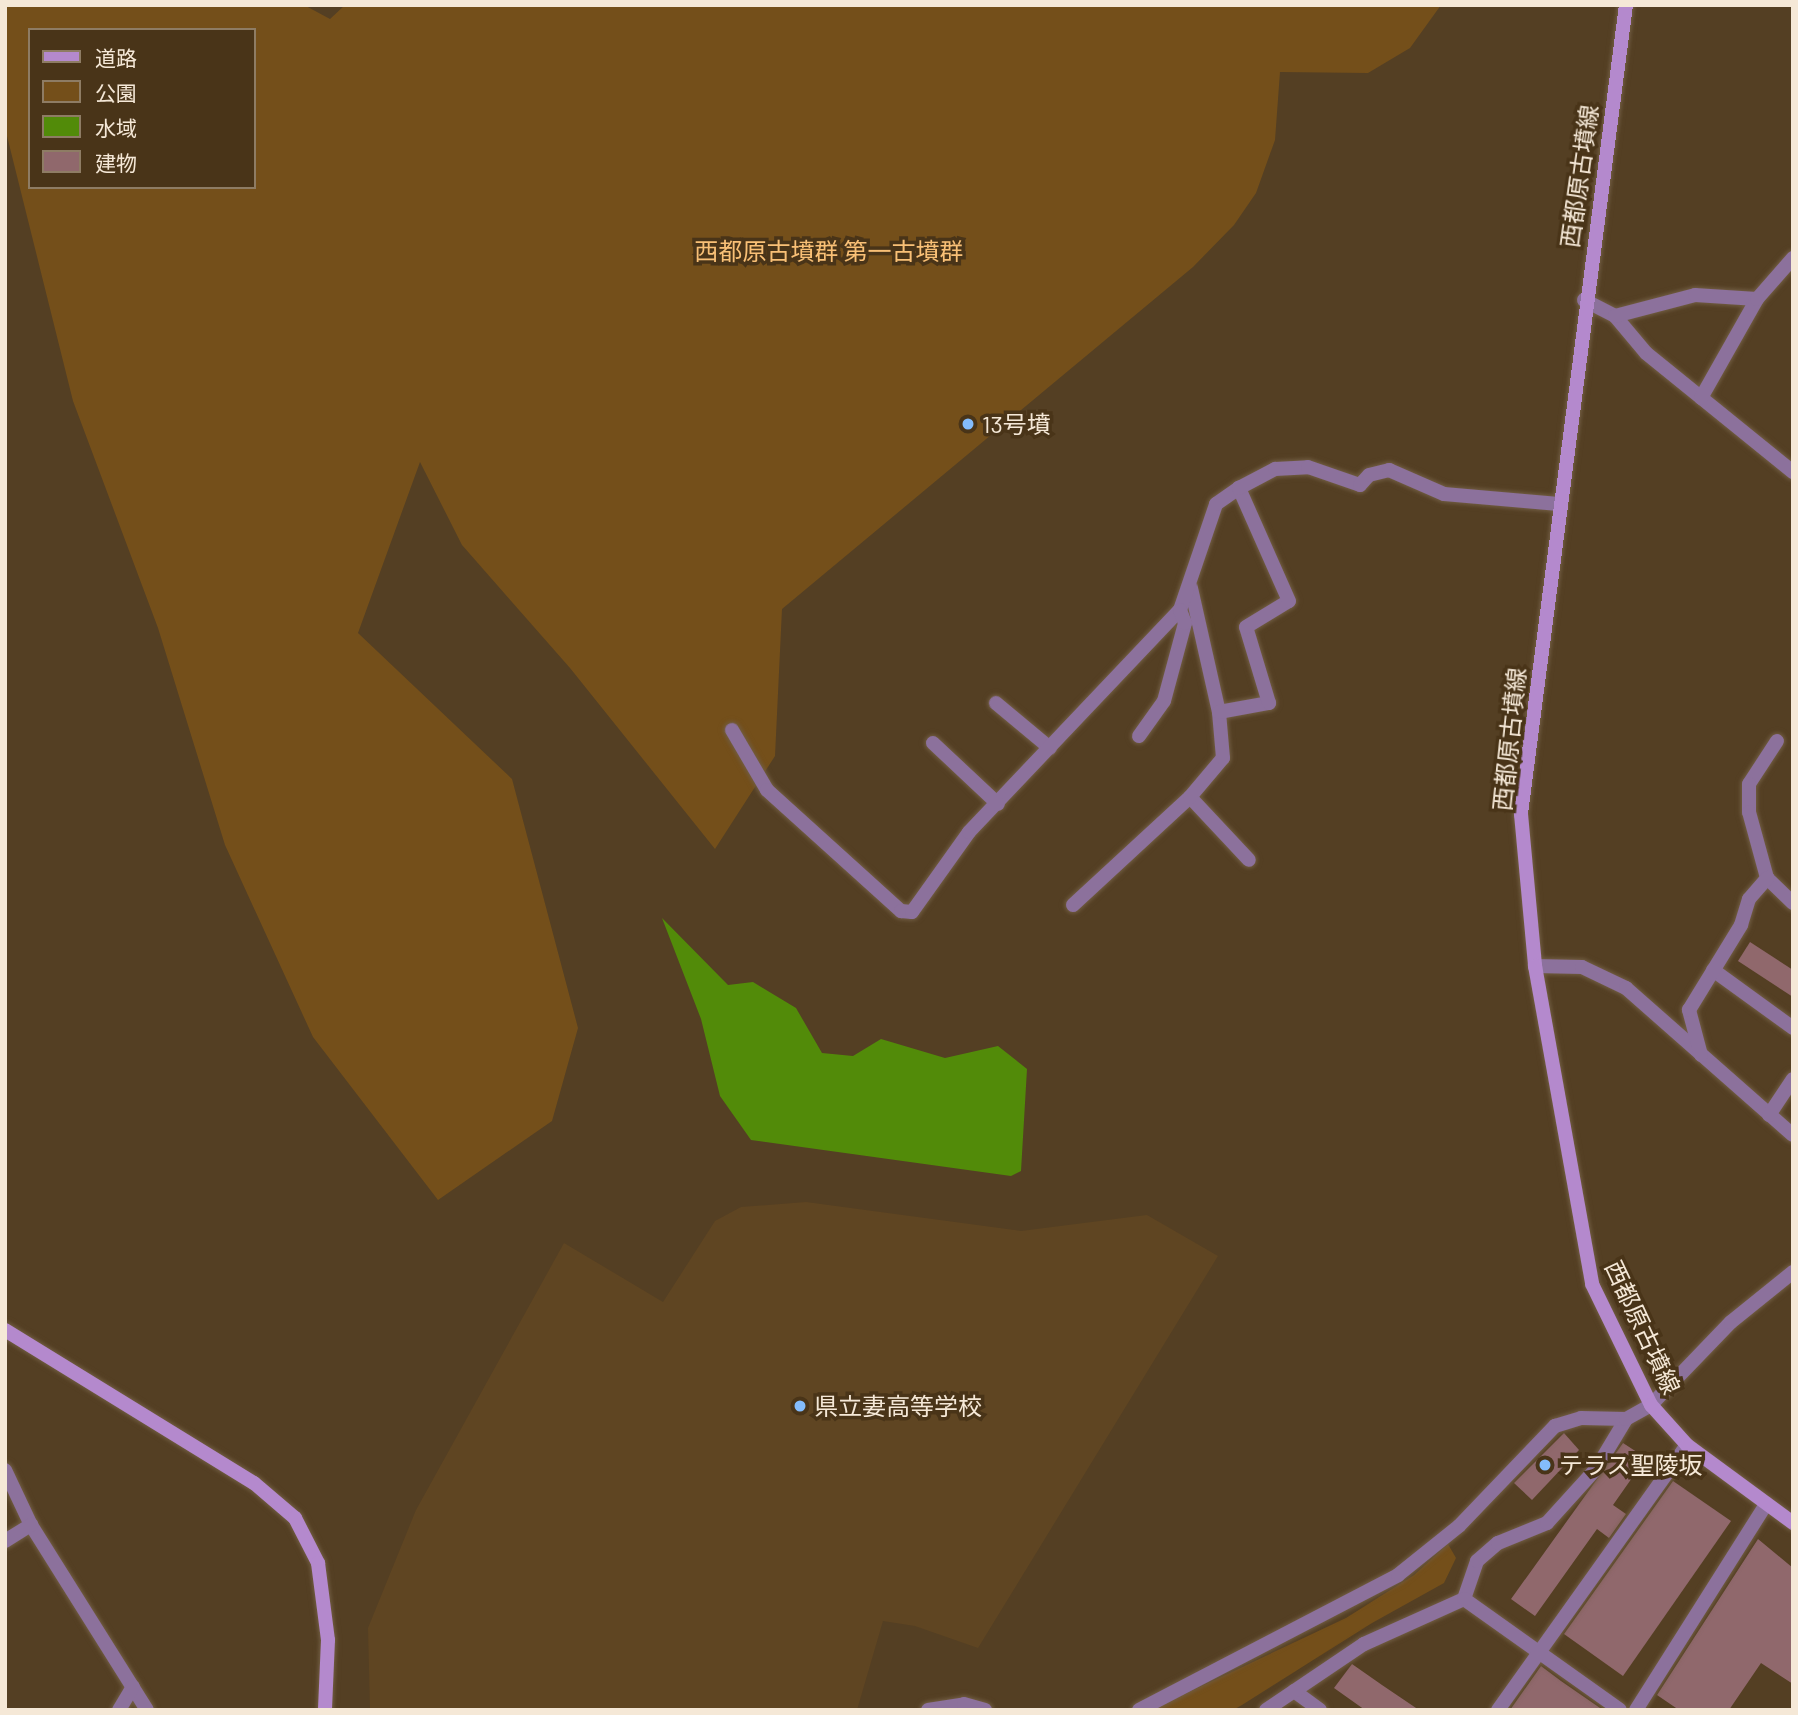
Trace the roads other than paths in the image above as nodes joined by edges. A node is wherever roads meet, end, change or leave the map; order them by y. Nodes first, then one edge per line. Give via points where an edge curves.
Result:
1 (1626, 5) edge
2 (1793, 258) edge
3 (1757, 299) junction
4 (1584, 300) junction
5 (1615, 316) junction
6 (1700, 398) junction
7 (1793, 472) edge
8 (1239, 488) junction
9 (1559, 504) junction
10 (1191, 588) junction
11 (1180, 610) junction
12 (996, 703) dead end
13 (1219, 712) junction
14 (732, 730) dead end
15 (1139, 736) dead end
16 (1777, 741) dead end
17 (933, 743) dead end
18 (1049, 748) junction
19 (1190, 797) junction
20 (998, 804) junction
21 (1249, 860) dead end
22 (1767, 878) junction
23 (1793, 903) edge
24 (1073, 905) dead end
25 (1535, 966) junction
26 (1713, 970) junction
27 (1793, 1028) edge
28 (1701, 1056) junction
29 (1793, 1079) edge
30 (1769, 1115) junction
31 (1793, 1135) edge
32 (1793, 1272) edge
33 (5, 1330) edge
34 (1651, 1405) junction
35 (1626, 1419) junction
36 (1686, 1445) junction
37 (5, 1470) edge
38 (1766, 1504) junction
39 (1793, 1522) edge
40 (31, 1525) junction
41 (5, 1541) edge
42 (1464, 1599) junction
43 (1540, 1652) junction
44 (133, 1687) junction
45 (1294, 1691) junction
46 (119, 1710) edge
47 (147, 1710) edge
48 (325, 1710) edge
49 (928, 1710) edge
50 (985, 1710) edge
51 (1139, 1710) edge
52 (1265, 1710) edge
53 (1320, 1710) edge
54 (1498, 1710) edge
55 (1620, 1710) edge
56 (1636, 1710) edge

1 - 4 main road, 西都原古墳線
2 - 3 street
3 - 5 street via 1695,295
3 - 6 street
4 - 5 street
4 - 9 main road, 西都原古墳線
5 - 6 street via 1646,353
6 - 7 street
8 - 9 street via 1275,469 1308,467 1360,485 1369,475 1389,470 1444,494
8 - 10 street via 1216,504
8 - 13 street via 1289,601 1246,627 1269,703
9 - 25 main road, 西都原古墳線 via 1521,814
10 - 11 street
10 - 13 street
11 - 15 street via 1185,623 1164,701
11 - 18 street
12 - 18 street
13 - 19 street via 1223,758
14 - 20 street via 767,790 901,911 912,912 969,832
16 - 22 street via 1749,784 1749,813
17 - 20 street
18 - 20 street
19 - 21 street
19 - 24 street
22 - 23 street
22 - 26 street via 1749,899 1741,925
25 - 28 street via 1582,967 1626,988
25 - 34 main road, 西都原古墳線 via 1592,1284
26 - 27 street
26 - 28 street via 1689,1010
28 - 30 street
29 - 30 street
30 - 31 street
32 - 34 street via 1731,1322
33 - 48 main road via 254,1483 295,1518 318,1563 328,1640
34 - 35 street
34 - 36 main road, 西都原古墳線
35 - 42 street via 1596,1469 1547,1523 1498,1543 1477,1561
35 - 51 street via 1581,1418 1555,1426 1459,1526 1398,1575
36 - 38 main road, 西都原古墳線
36 - 43 street
37 - 40 street
38 - 39 main road, 西都原古墳線
38 - 56 street
40 - 41 street
40 - 44 street
42 - 43 street
42 - 45 street via 1364,1644
43 - 54 street
43 - 55 street
44 - 46 street
44 - 47 street
45 - 52 street
45 - 53 street
49 - 50 street via 964,1704

